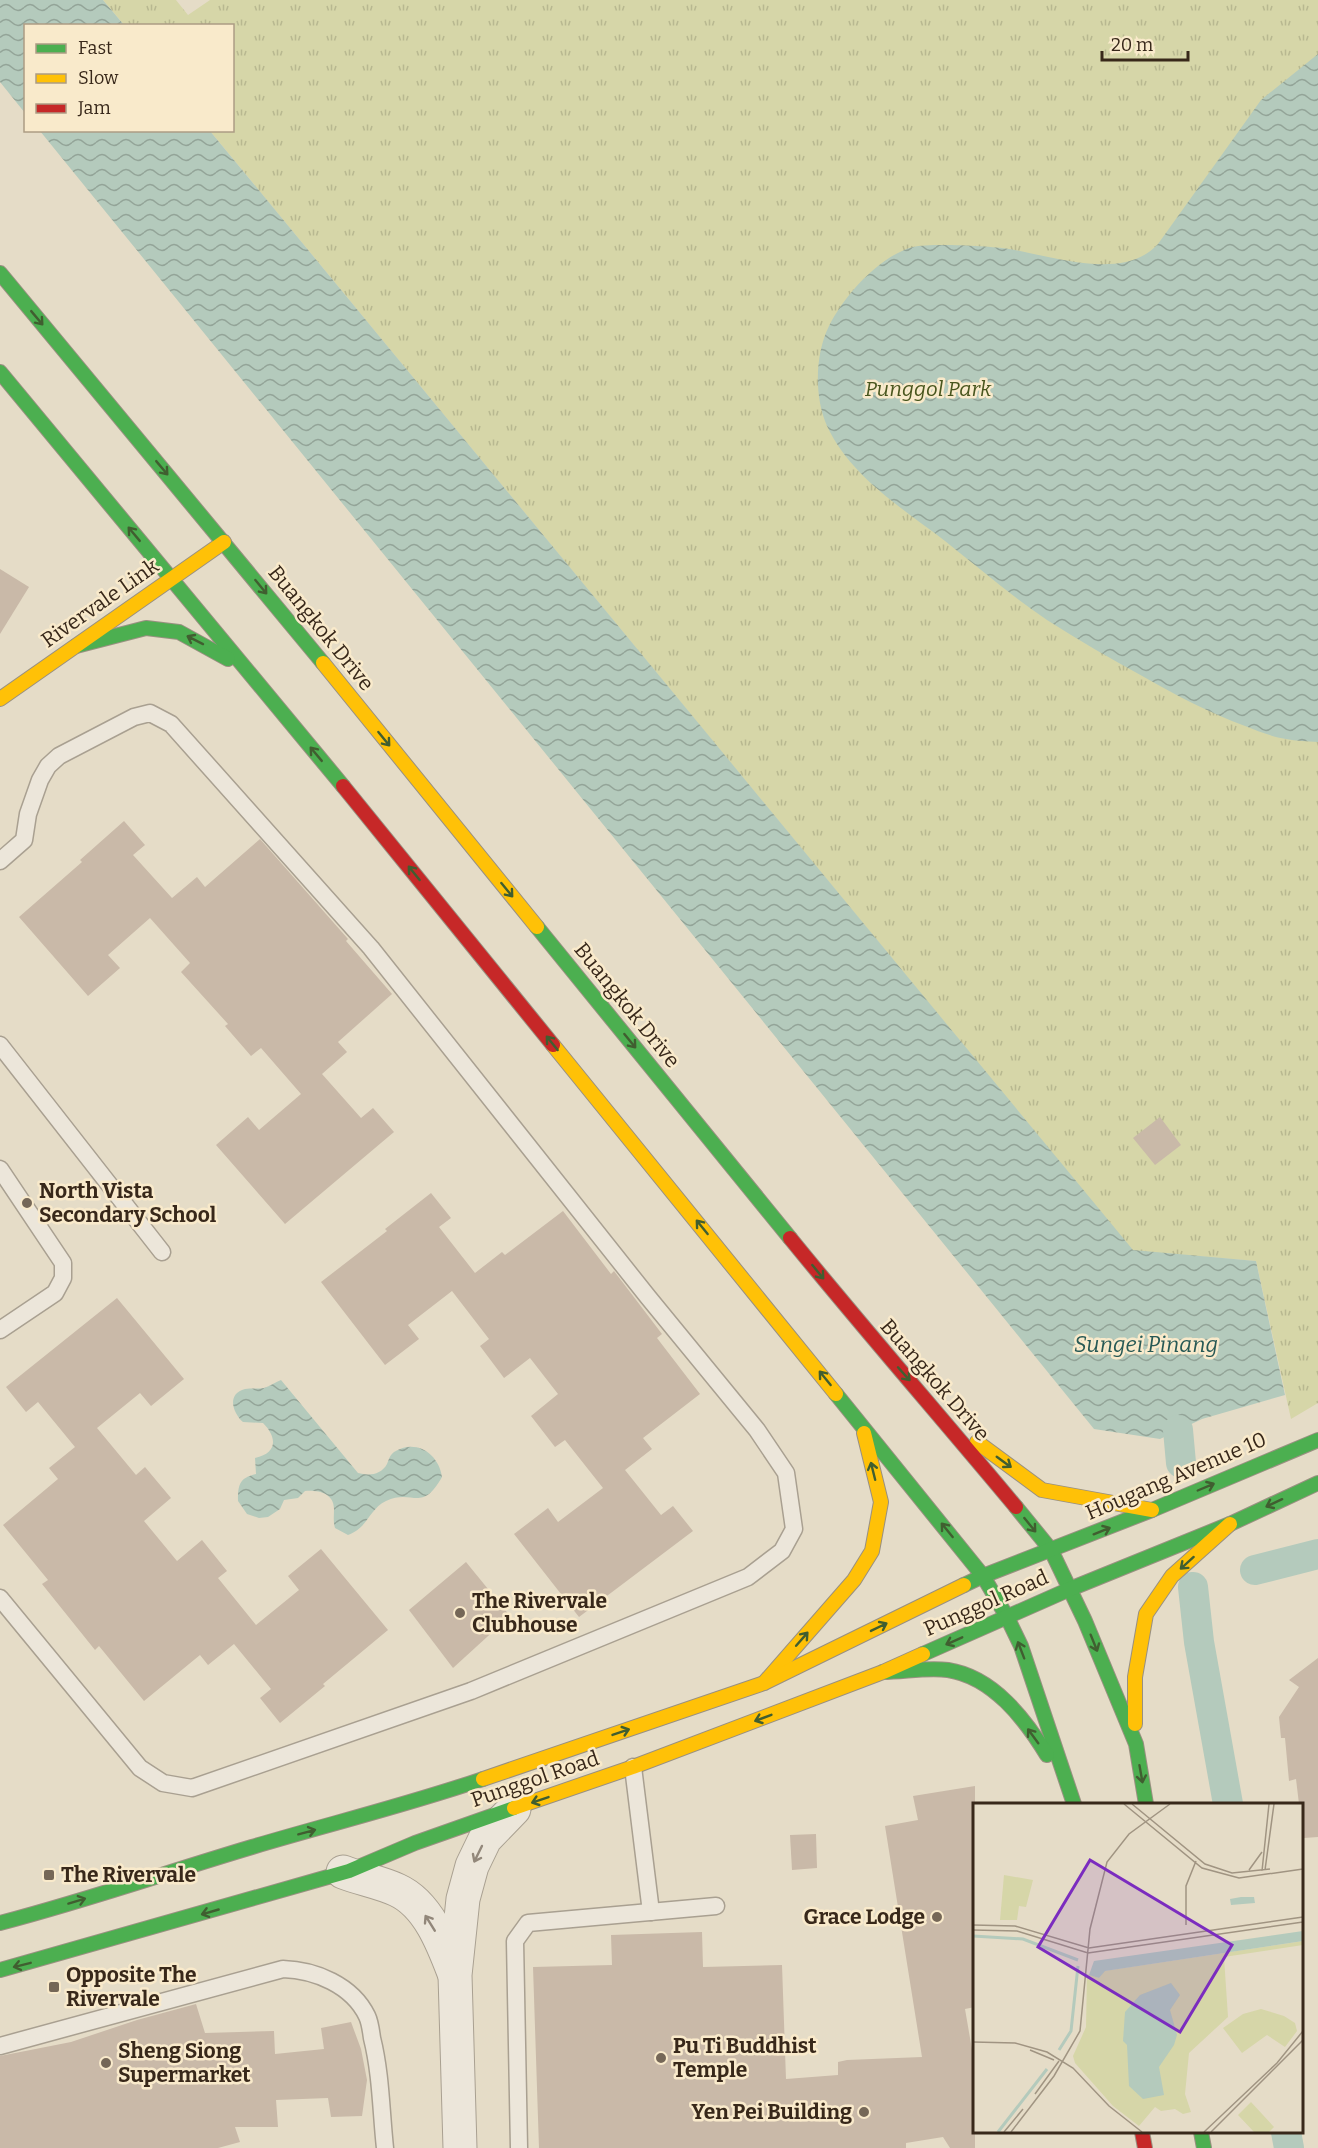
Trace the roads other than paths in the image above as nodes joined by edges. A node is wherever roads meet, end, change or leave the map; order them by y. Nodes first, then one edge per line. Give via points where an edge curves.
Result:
1 (0, 273) edge
2 (0, 372) edge
3 (224, 542) junction
4 (172, 579) junction
5 (76, 646) junction
6 (245, 669) junction
7 (0, 699) edge
8 (2, 856) edge
9 (0, 1045) edge
10 (0, 1169) edge
11 (162, 1252) dead end
12 (0, 1330) edge
13 (940, 1415) junction
14 (862, 1424) junction
15 (1318, 1440) edge
16 (1318, 1483) edge
17 (1152, 1510) junction
18 (1230, 1524) junction
19 (1051, 1551) junction
20 (983, 1576) junction
21 (1071, 1589) junction
22 (0, 1598) edge
23 (1007, 1617) junction
24 (883, 1672) junction
25 (764, 1683) junction
26 (1136, 1744) junction
27 (633, 1767) junction
28 (1072, 1803) edge
29 (1073, 1803) edge
30 (1146, 1803) edge
31 (514, 1809) junction
32 (343, 1872) junction
33 (716, 1906) dead end
34 (651, 1912) junction
35 (0, 1923) edge
36 (0, 1970) edge
37 (455, 1975) junction
38 (0, 2046) edge
39 (1142, 2133) edge
40 (1201, 2133) edge
41 (385, 2148) edge
42 (460, 2148) edge
43 (519, 2148) edge
44 (1145, 2148) edge
45 (1204, 2148) edge

1 -> 3 main road, Buangkok Drive
4 -> 2 main road
3 - 4 main road, Rivervale Link
3 -> 13 main road, Buangkok Drive via 868,1334
4 - 5 main road, Rivervale Link
4 - 6 main road
6 -> 5 main road via 173,631 146,628
5 - 7 main road, Rivervale Link
14 -> 6 main road
8 - 22 lane via 24,840 40,780 59,756 134,717 150,713 171,724 371,948 757,1430 786,1473 794,1529 782,1551 748,1576 471,1691 192,1788 163,1783 140,1768
9 - 11 lane
10 - 12 lane via 63,1263 63,1278 55,1293
13 -> 17 main road via 1042,1490
13 -> 19 main road, Buangkok Drive
20 -> 14 main road
25 -> 14 main road via 855,1580 872,1551 881,1502
17 -> 15 main road, Hougang Avenue 10
16 -> 18 main road
19 -> 17 main road, Hougang Avenue 10
18 - 21 main road
18 -> 26 main road via 1172,1576 1146,1614 1135,1677
19 - 20 main road, Punggol Road
19 - 21 main road, Buangkok Drive
20 - 23 main road
25 -> 20 main road, Punggol Road
21 - 23 main road, Punggol Road
21 -> 26 main road, Buangkok Drive
23 -> 24 main road, Punggol Road
29 -> 23 main road via 1021,1646
24 -> 27 main road, Punggol Road
28 -> 24 main road via 1044,1751 1011,1705 980,1682 949,1670
35 -> 25 main road, Punggol Road via 446,1792
26 -> 30 main road, Buangkok Drive
27 -> 31 main road, Punggol Road
27 - 34 lane
31 - 32 main road, Punggol Road
31 -> 37 street via 485,1839 472,1866 463,1899
32 -> 36 main road, Punggol Road
37 -> 32 street via 443,1944 417,1905 399,1891
33 - 34 lane
34 - 43 lane via 528,1923 515,1941
37 - 42 street
38 - 41 lane via 283,1969 316,1973 359,2002 368,2017 377,2059
39 - 44 main road
40 - 45 main road

